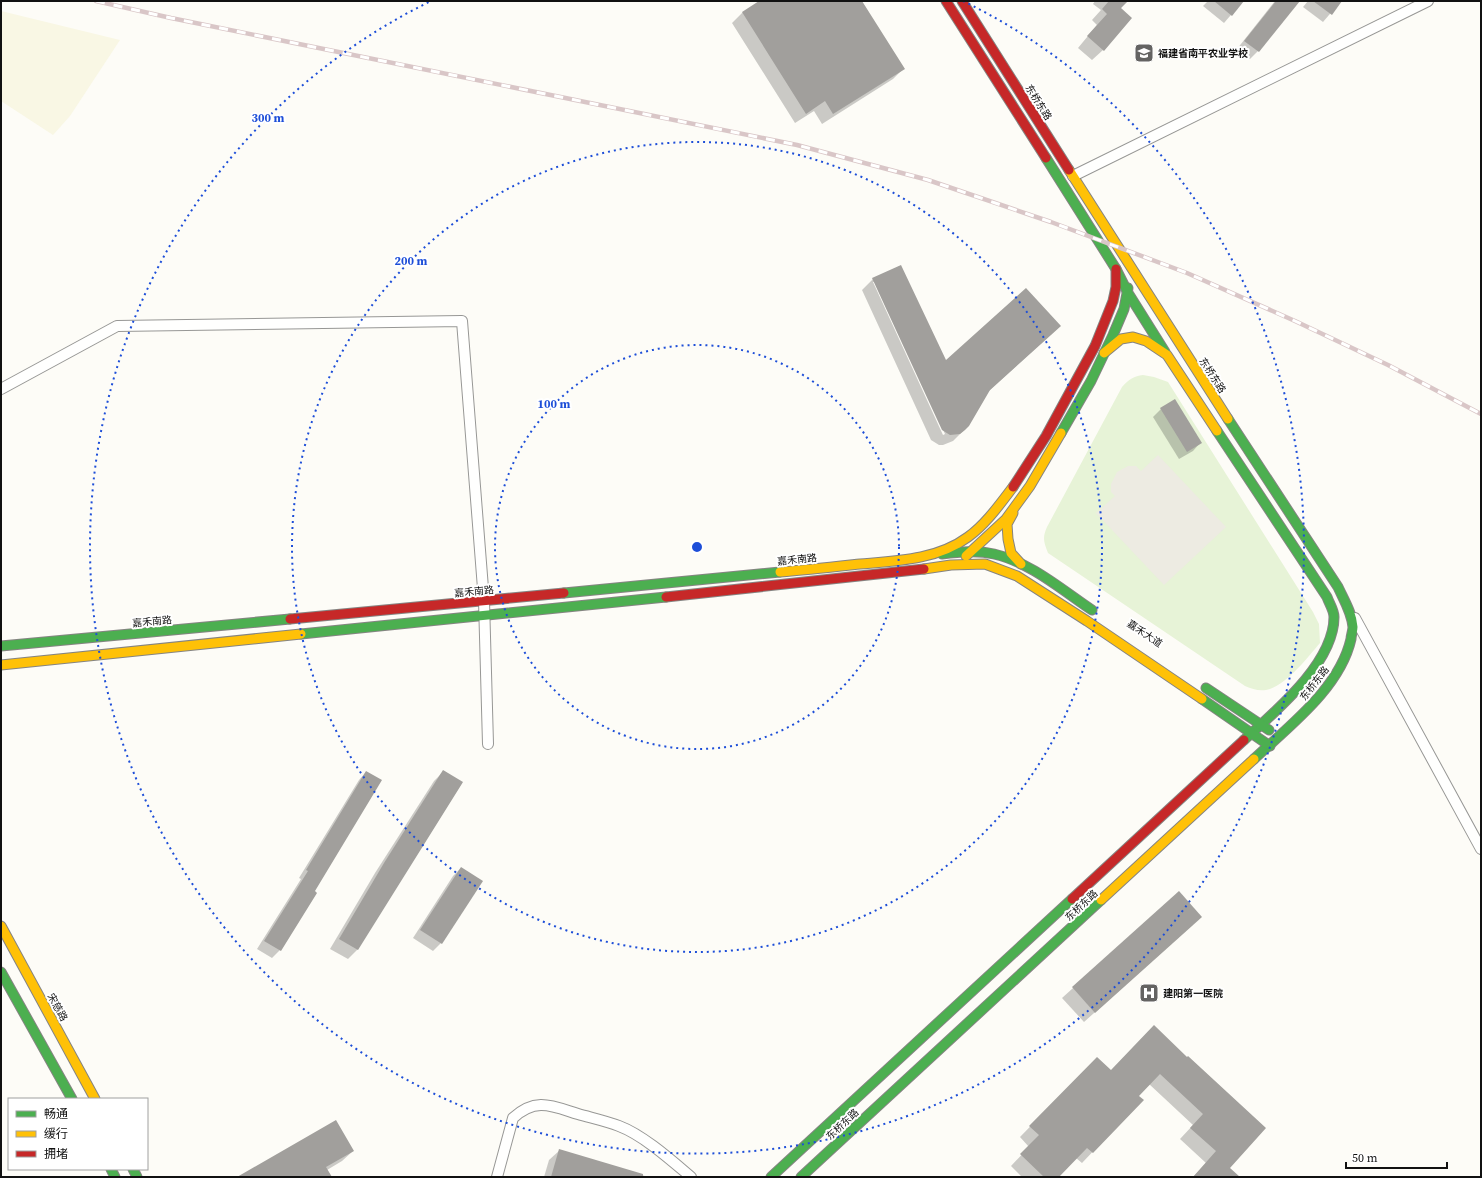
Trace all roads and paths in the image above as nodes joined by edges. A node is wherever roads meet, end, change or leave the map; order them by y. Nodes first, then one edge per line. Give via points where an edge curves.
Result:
1 (946, 1) edge
2 (962, 1) edge
3 (1428, 1) edge
4 (1073, 176) junction
5 (1126, 260) junction
6 (1116, 269) junction
7 (1128, 293) junction
8 (1127, 322) dead end
9 (1137, 324) dead end
10 (1117, 325) junction
11 (1150, 328) junction
12 (1094, 345) junction
13 (1181, 346) junction
14 (1104, 353) junction
15 (1167, 355) junction
16 (1, 389) edge
17 (1001, 503) junction
18 (1015, 507) junction
19 (996, 529) junction
20 (997, 550) junction
21 (924, 556) junction
22 (1020, 564) junction
23 (951, 565) junction
24 (1012, 574) junction
25 (1338, 586) junction
26 (484, 602) junction
27 (484, 616) junction
28 (1101, 616) dead end
29 (1, 646) edge
30 (1, 665) edge
31 (1199, 683) dead end
32 (1261, 724) junction
33 (1252, 733) junction
34 (1279, 737) junction
35 (488, 744) dead end
36 (1270, 746) junction
37 (1481, 849) edge
38 (1, 926) edge
39 (1, 972) edge
40 (71, 1098) edge
41 (94, 1098) edge
42 (497, 1177) edge
43 (691, 1177) edge
44 (771, 1177) edge
45 (801, 1177) edge

1 - 6 main road
2 - 4 main road, 东桥东路
3 - 4 street
4 - 5 main road, 东桥东路
5 - 7 main road via 1130,277
5 - 13 main road, 东桥东路
6 - 7 main road
6 - 12 main road via 1116,287 1108,314
7 - 10 main road
7 - 11 main road
8 - 10 main road
9 - 11 main road
10 - 12 main road via 1110,328
10 - 14 main road
11 - 13 main road
11 - 15 main road
12 - 17 main road via 1034,457
13 - 25 main road, 东桥东路
14 - 15 main road via 1122,339 1132,337 1142,339
14 - 18 main road via 1030,486
15 - 32 main road, 东桥东路 via 1327,597 1335,616 1331,641 1318,663 1295,691
16 - 26 street via 117,326 462,321
17 - 19 main road
17 - 21 main road, 嘉禾南路 via 974,532 948,549
18 - 19 main road
18 - 22 main road via 1007,524 1008,539 1011,552
19 - 20 main road
19 - 23 main road via 967,556
20 - 21 main road
20 - 22 main road
20 - 24 main road via 1000,559
21 - 26 main road, 嘉禾南路 via 915,559
22 - 28 main road
23 - 24 main road via 985,564
23 - 27 main road via 915,571
24 - 33 main road via 1087,620
25 - 34 main road, 东桥东路 via 1353,628 1348,651 1335,676 1308,709
25 - 37 street
26 - 27 street
26 - 29 main road, 嘉禾南路
27 - 30 main road
27 - 35 street
31 - 32 main road
32 - 33 main road, 东桥东路
32 - 34 main road
33 - 36 main road
33 - 44 main road, 东桥东路
34 - 36 main road, 东桥东路
36 - 45 main road, 东桥东路
38 - 41 main road, 宋慈路
39 - 40 main road
42 - 43 street via 513,1118 520,1111 533,1105 547,1105 620,1127 660,1151

